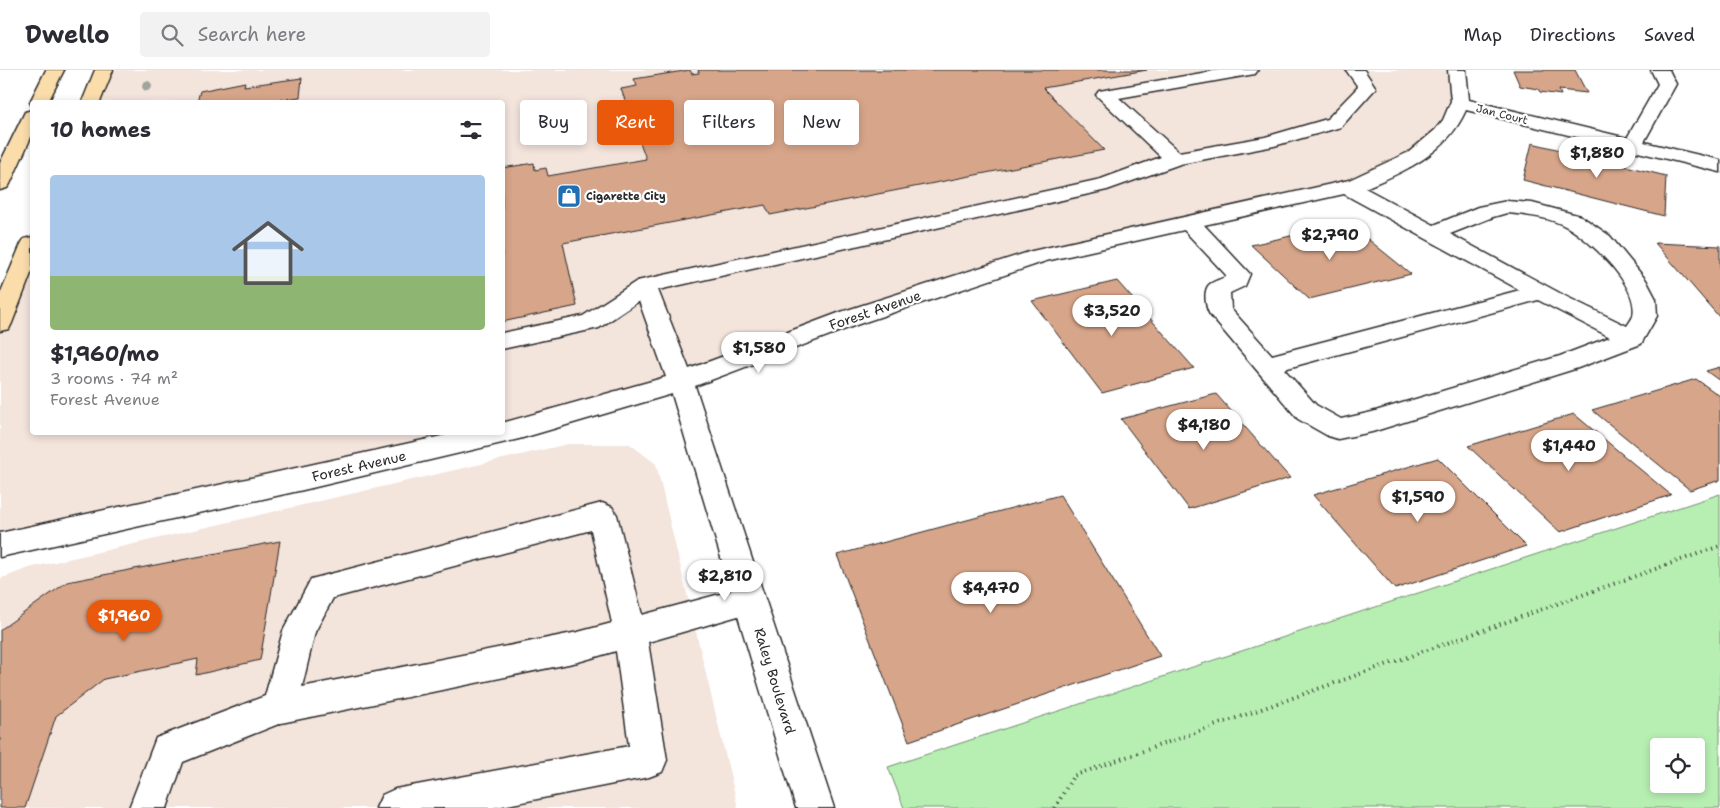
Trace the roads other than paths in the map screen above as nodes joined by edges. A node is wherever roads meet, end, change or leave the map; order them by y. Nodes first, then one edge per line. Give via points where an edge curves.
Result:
1 (54, 70) edge
2 (104, 70) edge
3 (1249, 70) edge
4 (1355, 70) edge
5 (1457, 70) edge
6 (1660, 70) edge
7 (40, 100) edge
8 (92, 100) edge
9 (1460, 103) junction
10 (30, 120) edge
11 (1633, 145) junction
12 (1175, 159) junction
13 (1720, 166) edge
14 (1, 179) edge
15 (1347, 186) junction
16 (1189, 222) junction
17 (1434, 233) junction
18 (30, 249) edge
19 (645, 286) junction
20 (1541, 292) junction
21 (0, 323) edge
22 (1632, 338) junction
23 (505, 340) edge
24 (1266, 365) junction
25 (681, 382) junction
26 (505, 432) edge
27 (492, 435) edge
28 (0, 545) edge
29 (749, 599) junction
30 (630, 632) junction
31 (280, 707) junction
32 (148, 808) edge
33 (395, 808) edge
34 (815, 808) edge

1 - 7 main road
2 - 8 main road
3 - 12 street via 1105,95
4 - 12 street via 1367,88 1334,123 1267,142
5 - 9 street
6 - 11 street via 1667,84
9 - 11 street, Jan Court
9 - 15 street, Forest Avenue via 1443,134 1422,154
10 - 14 main road
11 - 13 street, Jan Court
12 - 19 street via 1107,184
15 - 16 street, Forest Avenue
15 - 17 street
16 - 24 street via 1238,274 1237,281 1218,289 1219,311
16 - 25 street, Forest Avenue via 1040,256 850,318
17 - 20 street
17 - 22 street via 1507,207 1532,209 1573,221 1602,241 1638,285 1644,299 1645,316
18 - 21 main road
19 - 23 street via 590,322
19 - 25 street, Raley Boulevard
20 - 22 street
20 - 24 street
22 - 24 street via 1569,362 1372,422 1338,429 1307,412
25 - 26 street, Forest Avenue
25 - 29 street, Raley Boulevard
27 - 28 street, Forest Avenue
29 - 30 street
29 - 34 street, Raley Boulevard
30 - 31 street via 578,646
30 - 31 street via 602,515 322,588 299,632
30 - 33 street via 648,760
31 - 32 street via 169,750

